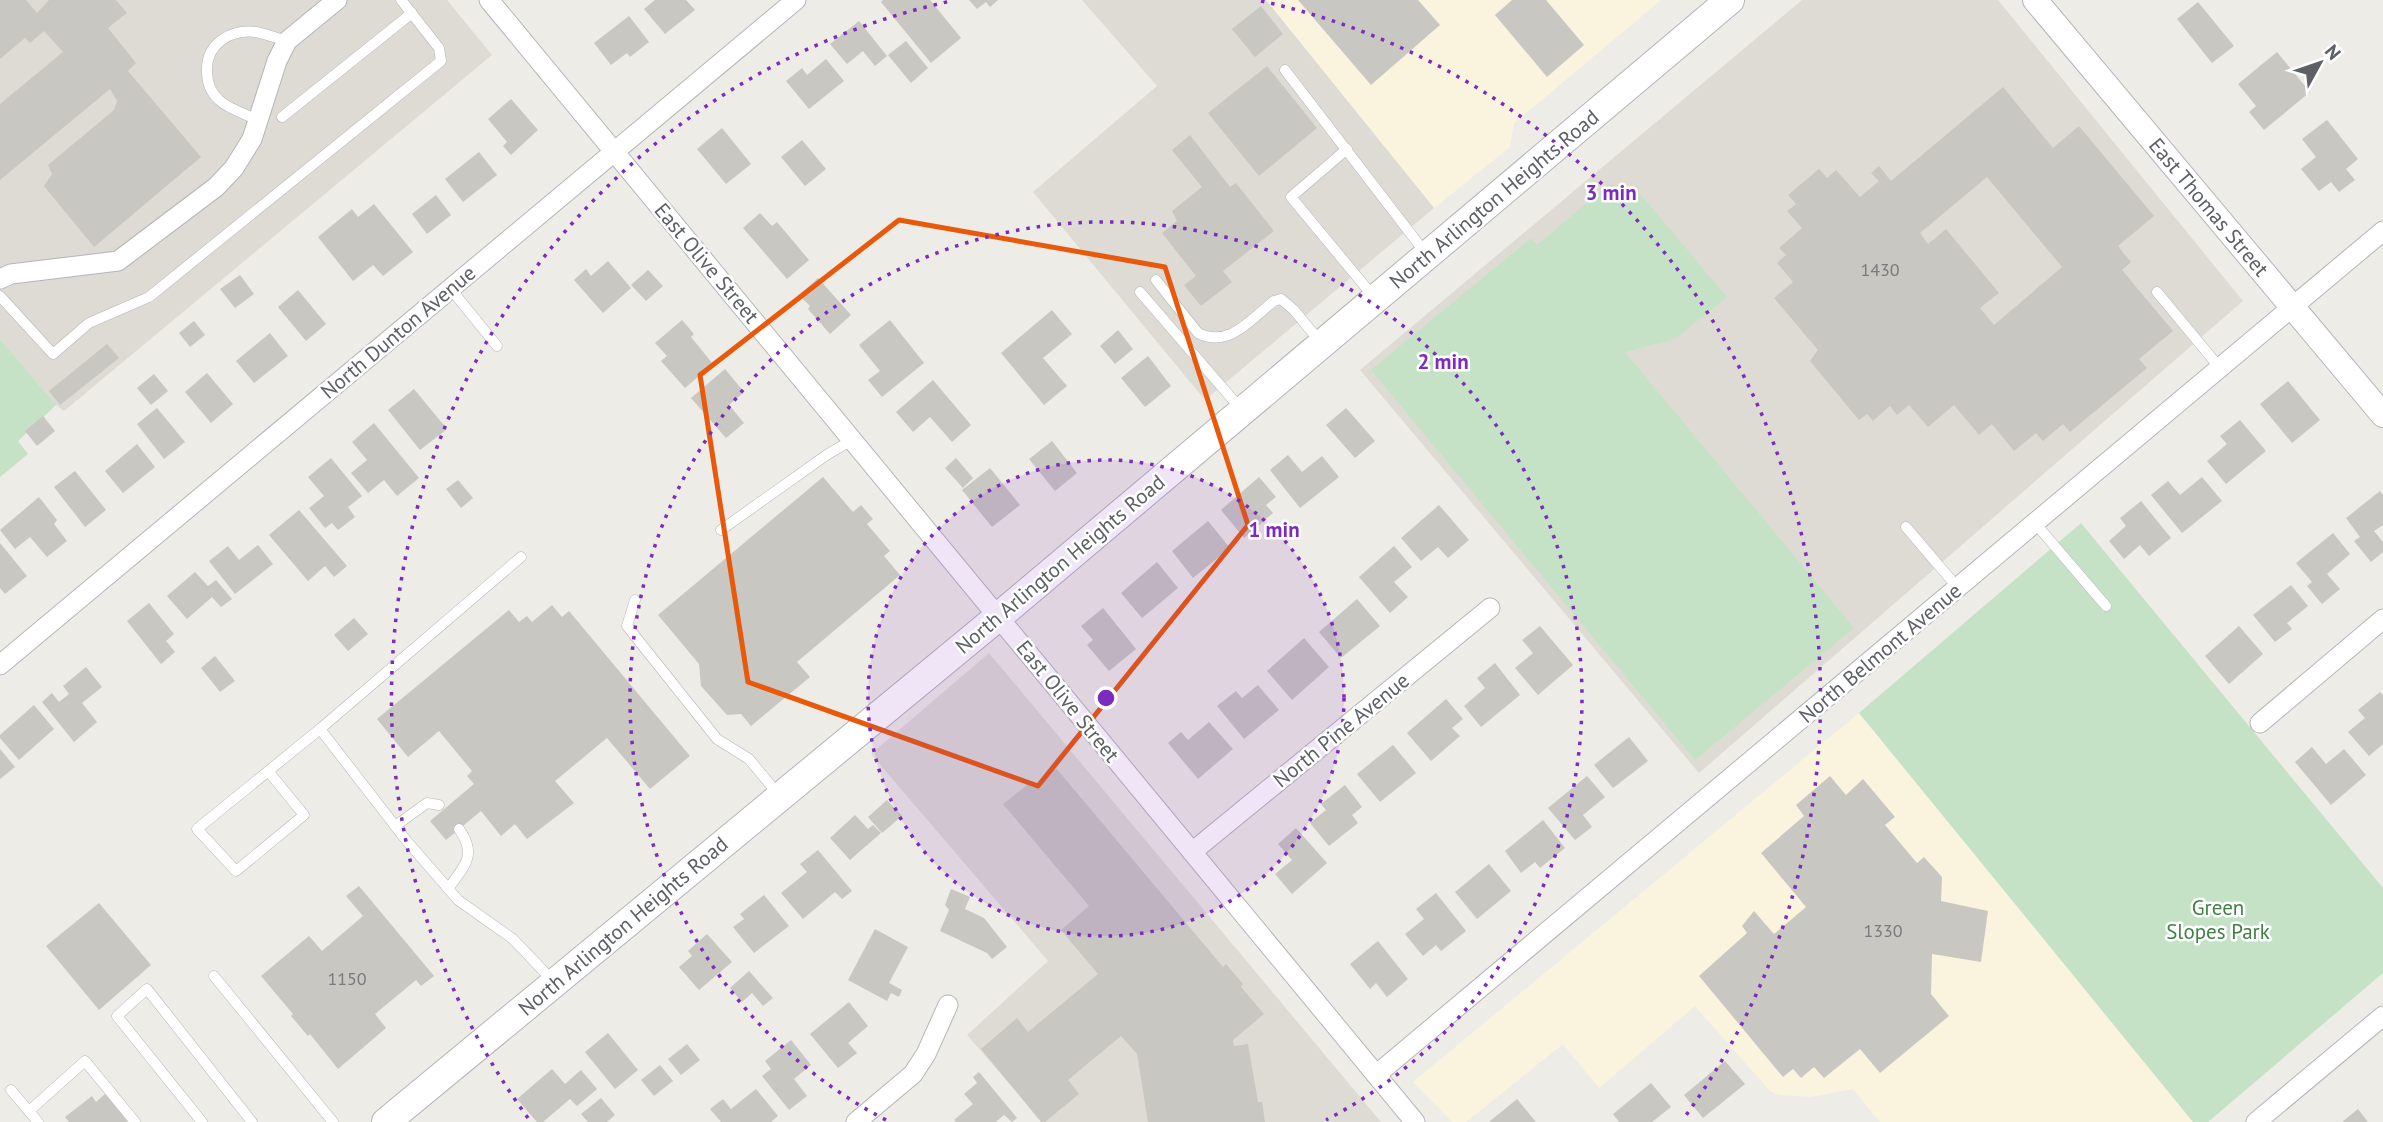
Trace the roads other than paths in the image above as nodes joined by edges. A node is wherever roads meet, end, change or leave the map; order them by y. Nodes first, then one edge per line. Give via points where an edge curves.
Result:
1 (337, 0) edge
2 (401, 0) edge
3 (488, 0) edge
4 (796, 0) edge
5 (1730, 0) edge
6 (2035, 0) edge
7 (412, 13) junction
8 (287, 41) junction
9 (1285, 70) dead end
10 (282, 117) dead end
11 (258, 120) junction
12 (1347, 149) junction
13 (614, 150) junction
14 (2383, 231) edge
15 (1427, 255) junction
16 (0, 279) edge
17 (1156, 280) dead end
18 (450, 288) junction
19 (1140, 292) dead end
20 (2158, 292) dead end
21 (0, 296) edge
22 (1375, 299) junction
23 (2292, 307) junction
24 (1322, 344) junction
25 (497, 346) dead end
26 (2220, 368) junction
27 (1242, 411) junction
28 (2383, 415) edge
29 (853, 439) junction
30 (2035, 523) junction
31 (1906, 527) dead end
32 (721, 530) dead end
33 (522, 556) dead end
34 (1958, 588) junction
35 (635, 600) dead end
36 (2106, 606) dead end
37 (1490, 608) dead end
38 (998, 617) junction
39 (2383, 619) edge
40 (0, 665) edge
41 (2260, 723) dead end
42 (320, 729) junction
43 (268, 771) junction
44 (780, 796) junction
45 (439, 806) dead end
46 (395, 826) junction
47 (458, 829) dead end
48 (1192, 852) junction
49 (448, 889) junction
50 (214, 976) dead end
51 (555, 982) junction
52 (948, 1005) dead end
53 (2383, 1016) edge
54 (1376, 1075) junction
55 (11, 1090) dead end
56 (29, 1111) junction
57 (38, 1122) edge
58 (135, 1122) edge
59 (202, 1122) edge
60 (252, 1122) edge
61 (333, 1122) edge
62 (386, 1122) edge
63 (856, 1122) edge
64 (1415, 1122) edge
65 (2256, 1122) edge

1 - 8 street
2 - 7 lane
3 - 13 street, East Olive Street
4 - 13 street, North Dunton Avenue
5 - 15 main road, North Arlington Heights Road
6 - 23 street, East Thomas Street
7 - 10 lane
7 - 21 lane via 439,48 441,61 149,297 89,323 53,354
8 - 11 street
8 - 11 lane via 255,32 237,33 212,48 207,62 212,93 220,102
9 - 12 lane
11 - 16 street via 234,168 216,187 118,261
12 - 15 lane
12 - 22 lane via 1291,197
13 - 18 street, North Dunton Avenue
13 - 29 street, East Olive Street
14 - 23 street, North Belmont Avenue
15 - 22 main road, North Arlington Heights Road
17 - 24 lane via 1207,338 1227,337 1281,299
18 - 25 lane
18 - 40 street, North Dunton Avenue
19 - 27 lane
20 - 26 lane
22 - 24 main road, North Arlington Heights Road
23 - 26 street, North Belmont Avenue
23 - 28 street, East Thomas Street
24 - 27 main road, North Arlington Heights Road
26 - 30 street, North Belmont Avenue
27 - 38 main road, North Arlington Heights Road
29 - 32 lane
29 - 38 street, East Olive Street
30 - 34 street, North Belmont Avenue
30 - 36 lane
31 - 34 lane
33 - 42 lane
34 - 54 street, North Belmont Avenue
35 - 44 lane via 627,626 718,739 749,759
37 - 48 street, North Pine Avenue
38 - 44 main road, North Arlington Heights Road
38 - 48 street, East Olive Street
39 - 41 street
42 - 43 lane
42 - 46 lane
43 - 43 lane via 197,829 236,871 304,815
44 - 51 main road, North Arlington Heights Road
45 - 46 lane via 427,803
46 - 49 lane
47 - 49 lane via 470,853
48 - 54 street, East Olive Street
49 - 51 lane via 513,939
50 - 61 lane
51 - 62 main road, North Arlington Heights Road
52 - 63 street via 913,1074
53 - 65 street
54 - 64 street, East Olive Street
55 - 56 lane
56 - 57 lane
56 - 58 lane via 85,1061
59 - 60 lane via 117,1016 147,989

